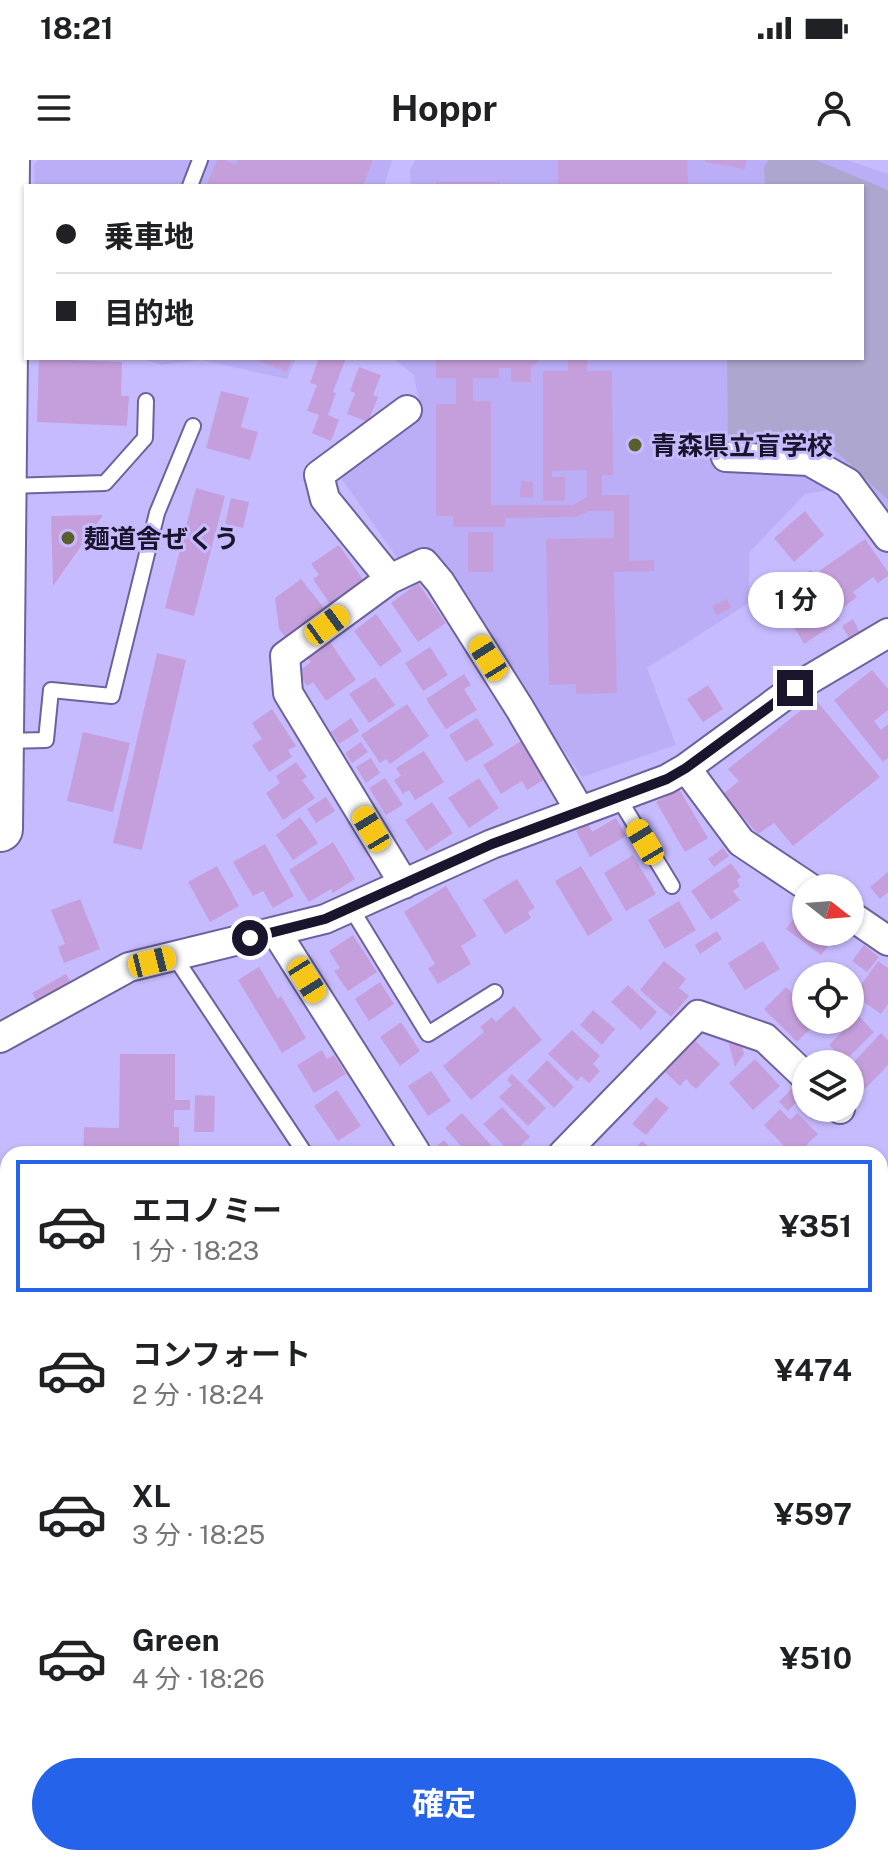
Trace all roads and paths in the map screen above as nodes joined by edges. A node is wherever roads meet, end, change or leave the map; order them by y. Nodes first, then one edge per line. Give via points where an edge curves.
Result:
1 (7, 160) edge
2 (200, 160) edge
3 (191, 184) edge
4 (146, 401) dead end
5 (2, 404) edge
6 (407, 410) dead end
7 (193, 426) dead end
8 (726, 457) dead end
9 (3, 486) junction
10 (888, 537) edge
11 (390, 579) junction
12 (888, 633) edge
13 (1, 741) edge
14 (686, 768) junction
15 (618, 797) junction
16 (580, 811) junction
17 (0, 829) edge
18 (792, 876) edge
19 (404, 884) junction
20 (672, 886) dead end
21 (351, 908) junction
22 (864, 925) edge
23 (276, 932) junction
24 (888, 941) edge
25 (174, 956) junction
26 (495, 992) dead end
27 (0, 1038) edge
28 (792, 1064) edge
29 (300, 1146) edge
30 (412, 1146) edge
31 (571, 1146) edge
32 (0, 1324) edge
33 (0, 1376) edge

1 - 5 highway via 10,300
2 - 3 lane
4 - 9 lane via 145,438 105,483
5 - 9 highway
6 - 11 street via 319,475 325,499
7 - 13 lane via 157,513 112,696 51,690 46,740
8 - 10 street via 809,461 848,483
9 - 13 highway
11 - 16 street via 424,563 440,582
11 - 19 street via 285,656 288,693
12 - 14 street via 795,688
13 - 17 highway
14 - 15 street
14 - 18 street via 741,842
15 - 16 street
15 - 20 lane
16 - 19 street
19 - 21 street
21 - 23 street
21 - 26 lane via 428,1034
22 - 24 street
23 - 25 street
23 - 30 street
25 - 27 street via 129,967
25 - 29 lane
28 - 31 street via 765,1038 698,1015
32 - 33 highway

